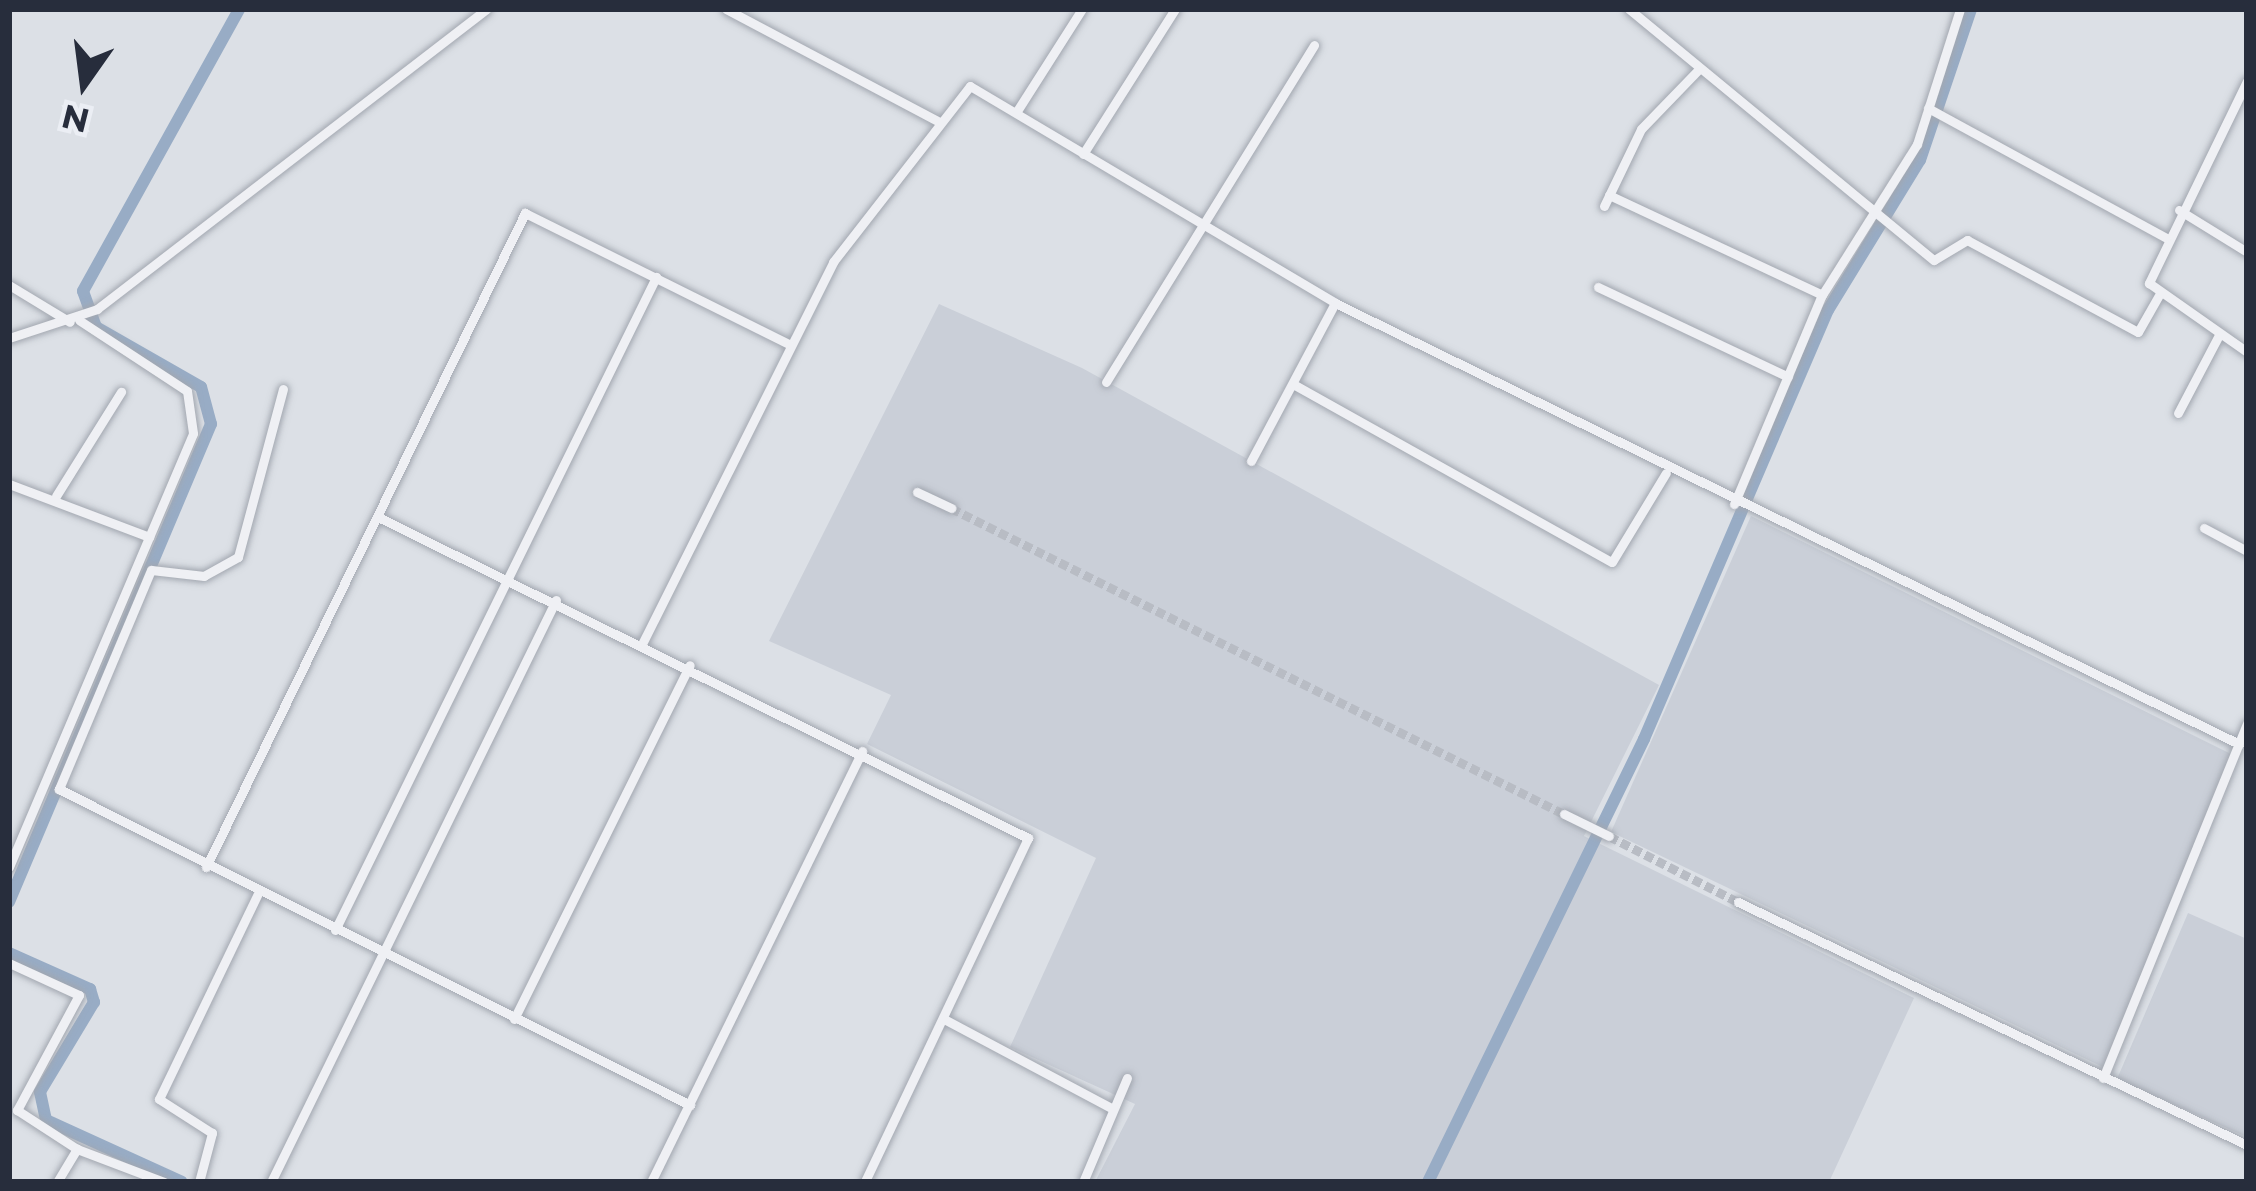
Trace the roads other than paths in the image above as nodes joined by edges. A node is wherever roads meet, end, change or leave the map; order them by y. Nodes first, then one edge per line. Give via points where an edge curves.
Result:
1 (486, 9) edge
2 (726, 9) edge
3 (1082, 9) edge
4 (1175, 9) edge
5 (1629, 9) edge
6 (1960, 9) edge
7 (1314, 45) dead end
8 (1700, 68) junction
9 (2247, 81) edge
10 (1934, 110) junction
11 (1017, 111) junction
12 (939, 122) junction
13 (1083, 154) junction
14 (2179, 210) junction
15 (1877, 223) junction
16 (1198, 226) junction
17 (2166, 238) junction
18 (2247, 252) edge
19 (656, 277) junction
20 (9, 285) edge
21 (1598, 287) dead end
22 (1822, 295) junction
23 (2158, 295) junction
24 (1335, 303) junction
25 (77, 320) junction
26 (2219, 334) junction
27 (9, 338) edge
28 (789, 344) junction
29 (2247, 352) edge
30 (1788, 377) junction
31 (1106, 382) dead end
32 (1293, 384) junction
33 (283, 389) dead end
34 (121, 392) dead end
35 (2178, 412) dead end
36 (1251, 461) dead end
37 (1666, 472) junction
38 (9, 484) edge
39 (917, 492) dead end
40 (56, 496) junction
41 (1740, 507) junction
42 (951, 508) tunnel mouth
43 (378, 517) junction
44 (2204, 528) dead end
45 (149, 537) junction
46 (2247, 551) edge
47 (507, 577) junction
48 (556, 600) junction
49 (643, 642) junction
50 (690, 665) junction
51 (2247, 724) edge
52 (2239, 744) junction
53 (862, 751) junction
54 (1564, 814) tunnel mouth
55 (1604, 834) tunnel mouth
56 (206, 866) junction
57 (9, 867) edge
58 (258, 893) junction
59 (1738, 902) tunnel mouth
60 (335, 930) junction
61 (385, 954) junction
62 (9, 963) edge
63 (514, 1019) junction
64 (944, 1019) junction
65 (1127, 1078) dead end
66 (2103, 1078) junction
67 (690, 1105) junction
68 (1112, 1109) junction
69 (2247, 1145) edge
70 (77, 1150) junction
71 (57, 1182) edge
72 (164, 1182) edge
73 (199, 1182) edge
74 (271, 1182) edge
75 (651, 1182) edge
76 (865, 1182) edge
77 (1083, 1182) edge

1 - 25 street
2 - 12 street
3 - 11 street
4 - 13 street
5 - 8 street
6 - 10 street
7 - 16 street
8 - 15 street
8 - 22 street via 1641,129 1607,200
9 - 14 street
10 - 15 street
10 - 17 street
11 - 12 street via 966,86
11 - 13 street
12 - 28 street via 833,262
13 - 16 street
14 - 17 street
14 - 18 street
15 - 22 street
15 - 23 street via 1940,261 1966,240 2138,332
16 - 24 street
16 - 31 street
17 - 23 street via 2150,275
19 - 28 street
19 - 43 street via 525,213
19 - 47 street
20 - 25 street
21 - 30 street
22 - 30 street
23 - 26 street
24 - 32 street
24 - 37 street
25 - 27 street
25 - 45 street via 192,395 193,433
26 - 29 street
26 - 35 street
28 - 49 street
30 - 41 street
32 - 36 street
32 - 37 street via 1612,562
33 - 56 street via 238,557 204,576 151,570 57,780
34 - 40 street
37 - 41 street
38 - 40 street
39 - 42 street
40 - 45 street
41 - 52 street
43 - 47 street
43 - 56 street
44 - 46 street
45 - 57 street
47 - 48 street
47 - 60 street
48 - 49 street
48 - 61 street
49 - 50 street
50 - 53 street
50 - 63 street
51 - 52 street
52 - 66 street
53 - 64 street via 1028,838
53 - 67 street
54 - 55 street
56 - 58 street
58 - 60 street
58 - 73 street via 159,1099 212,1132
59 - 66 street
60 - 61 street
61 - 63 street
61 - 74 street
62 - 70 street via 79,995 14,1104
63 - 67 street
64 - 68 street
64 - 76 street
65 - 68 street
66 - 69 street
67 - 75 street
68 - 77 street
70 - 71 street
70 - 72 street

